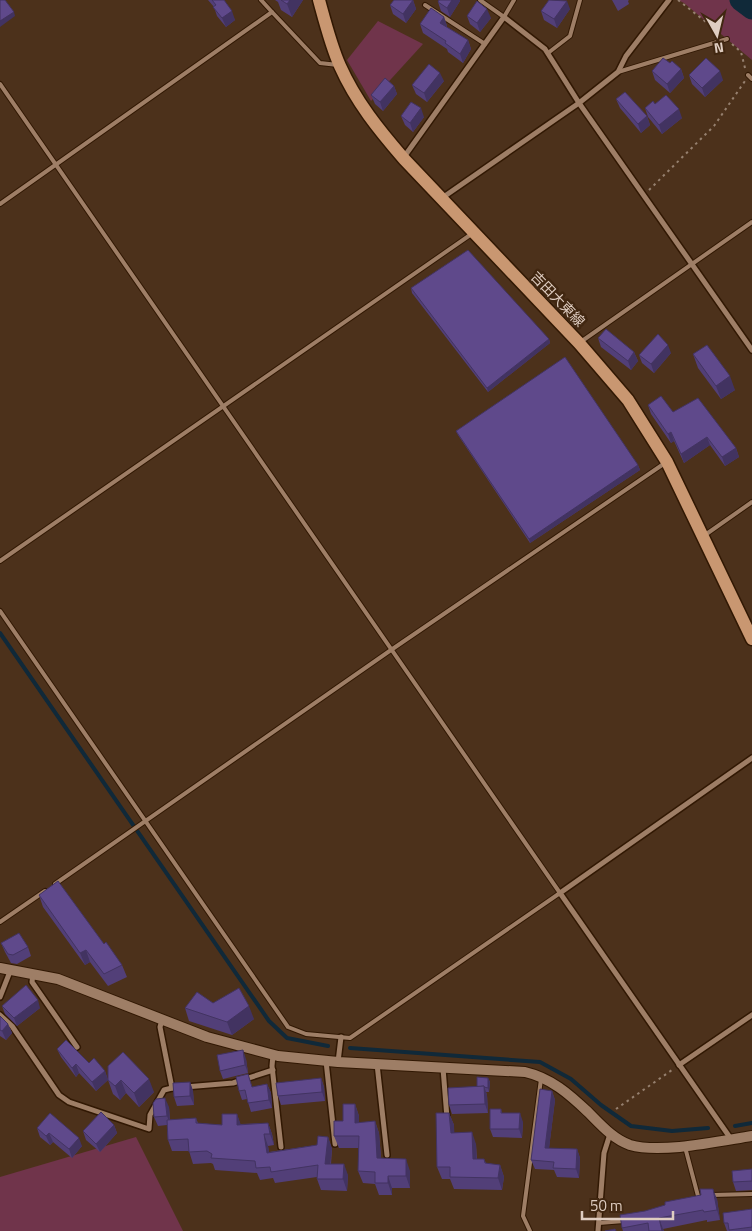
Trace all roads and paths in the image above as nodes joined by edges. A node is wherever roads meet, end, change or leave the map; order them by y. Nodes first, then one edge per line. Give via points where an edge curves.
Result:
1 (261, 0) edge
2 (319, 0) edge
3 (480, 0) edge
4 (514, 0) edge
5 (580, 0) edge
6 (670, 0) edge
7 (678, 0) edge
8 (425, 4) dead end
9 (272, 12) junction
10 (504, 17) junction
11 (727, 38) junction
12 (485, 44) junction
13 (548, 53) junction
14 (340, 65) junction
15 (618, 72) junction
16 (748, 76) junction
17 (752, 79) edge
18 (0, 84) edge
19 (579, 103) junction
20 (404, 159) junction
21 (56, 166) junction
22 (644, 195) junction
23 (442, 199) junction
24 (0, 204) edge
25 (752, 222) edge
26 (474, 233) junction
27 (692, 262) junction
28 (579, 343) junction
29 (752, 350) edge
30 (224, 407) junction
31 (667, 462) junction
32 (752, 502) edge
33 (703, 536) junction
34 (0, 561) edge
35 (0, 612) edge
36 (752, 640) edge
37 (391, 650) junction
38 (752, 758) edge
39 (142, 823) junction
40 (560, 893) junction
41 (0, 922) edge
42 (0, 968) edge
43 (12, 969) junction
44 (33, 973) junction
45 (0, 997) edge
46 (0, 1015) edge
47 (752, 1015) edge
48 (162, 1020) junction
49 (341, 1037) junction
50 (76, 1047) edge
51 (273, 1055) junction
52 (326, 1061) junction
53 (338, 1062) junction
54 (377, 1064) junction
55 (679, 1065) junction
56 (444, 1068) junction
57 (273, 1070) junction
58 (541, 1076) junction
59 (172, 1088) junction
60 (616, 1109) dead end
61 (447, 1119) edge
62 (610, 1134) junction
63 (752, 1136) edge
64 (731, 1140) junction
65 (335, 1144) edge
66 (685, 1145) junction
67 (281, 1147) dead end
68 (386, 1155) dead end
69 (752, 1194) edge
70 (698, 1196) junction
71 (691, 1198) edge
72 (628, 1220) edge
73 (599, 1223) junction
74 (530, 1231) edge
75 (598, 1231) edge

1 - 9 lane
2 - 14 main road, 吉田大東線
3 - 10 lane
4 - 10 lane
5 - 13 lane via 570,36
6 - 15 street via 626,56
7 - 11 path
8 - 12 lane
9 - 14 lane via 320,63
9 - 21 lane
10 - 12 street
10 - 13 street
11 - 15 lane
11 - 16 path via 740,52
12 - 20 street
13 - 19 street
14 - 20 main road, 吉田大東線 via 368,116
15 - 19 street
16 - 17 lane
16 - 22 path via 714,126
18 - 21 lane
19 - 22 street
19 - 23 street
20 - 23 main road, 吉田大東線
21 - 24 lane
21 - 30 lane
22 - 27 street
23 - 26 main road, 吉田大東線
25 - 27 lane
26 - 28 main road, 吉田大東線
26 - 30 lane
27 - 28 lane
27 - 29 street
28 - 31 main road, 吉田大東線 via 628,400
30 - 34 lane
30 - 37 lane
31 - 33 main road, 吉田大東線
31 - 37 lane
32 - 33 lane
33 - 36 main road, 吉田大東線
35 - 39 lane
37 - 39 lane
37 - 40 lane
38 - 40 street
39 - 41 lane
39 - 49 lane via 288,1027 306,1034
40 - 49 lane via 350,1038
40 - 55 street
42 - 43 street
43 - 44 street
43 - 45 street
44 - 48 street via 58,979
44 - 50 street via 32,982
46 - 59 street via 12,1026 59,1095 70,1102 148,1129 150,1115 164,1090
47 - 55 street
48 - 51 street via 207,1037
48 - 59 street via 160,1027
49 - 53 street
51 - 52 street
51 - 57 street
52 - 53 street
52 - 65 street
53 - 54 street
54 - 56 street
54 - 68 street
55 - 60 path
55 - 64 street
56 - 58 street via 525,1072
56 - 61 street
57 - 59 street via 233,1083
57 - 67 street
58 - 62 street via 559,1086
58 - 74 lane via 523,1216
62 - 66 street via 630,1145 653,1148
62 - 73 street via 604,1153
63 - 64 street
64 - 66 street
66 - 70 lane
69 - 70 lane
70 - 71 lane
72 - 73 lane
73 - 75 street

